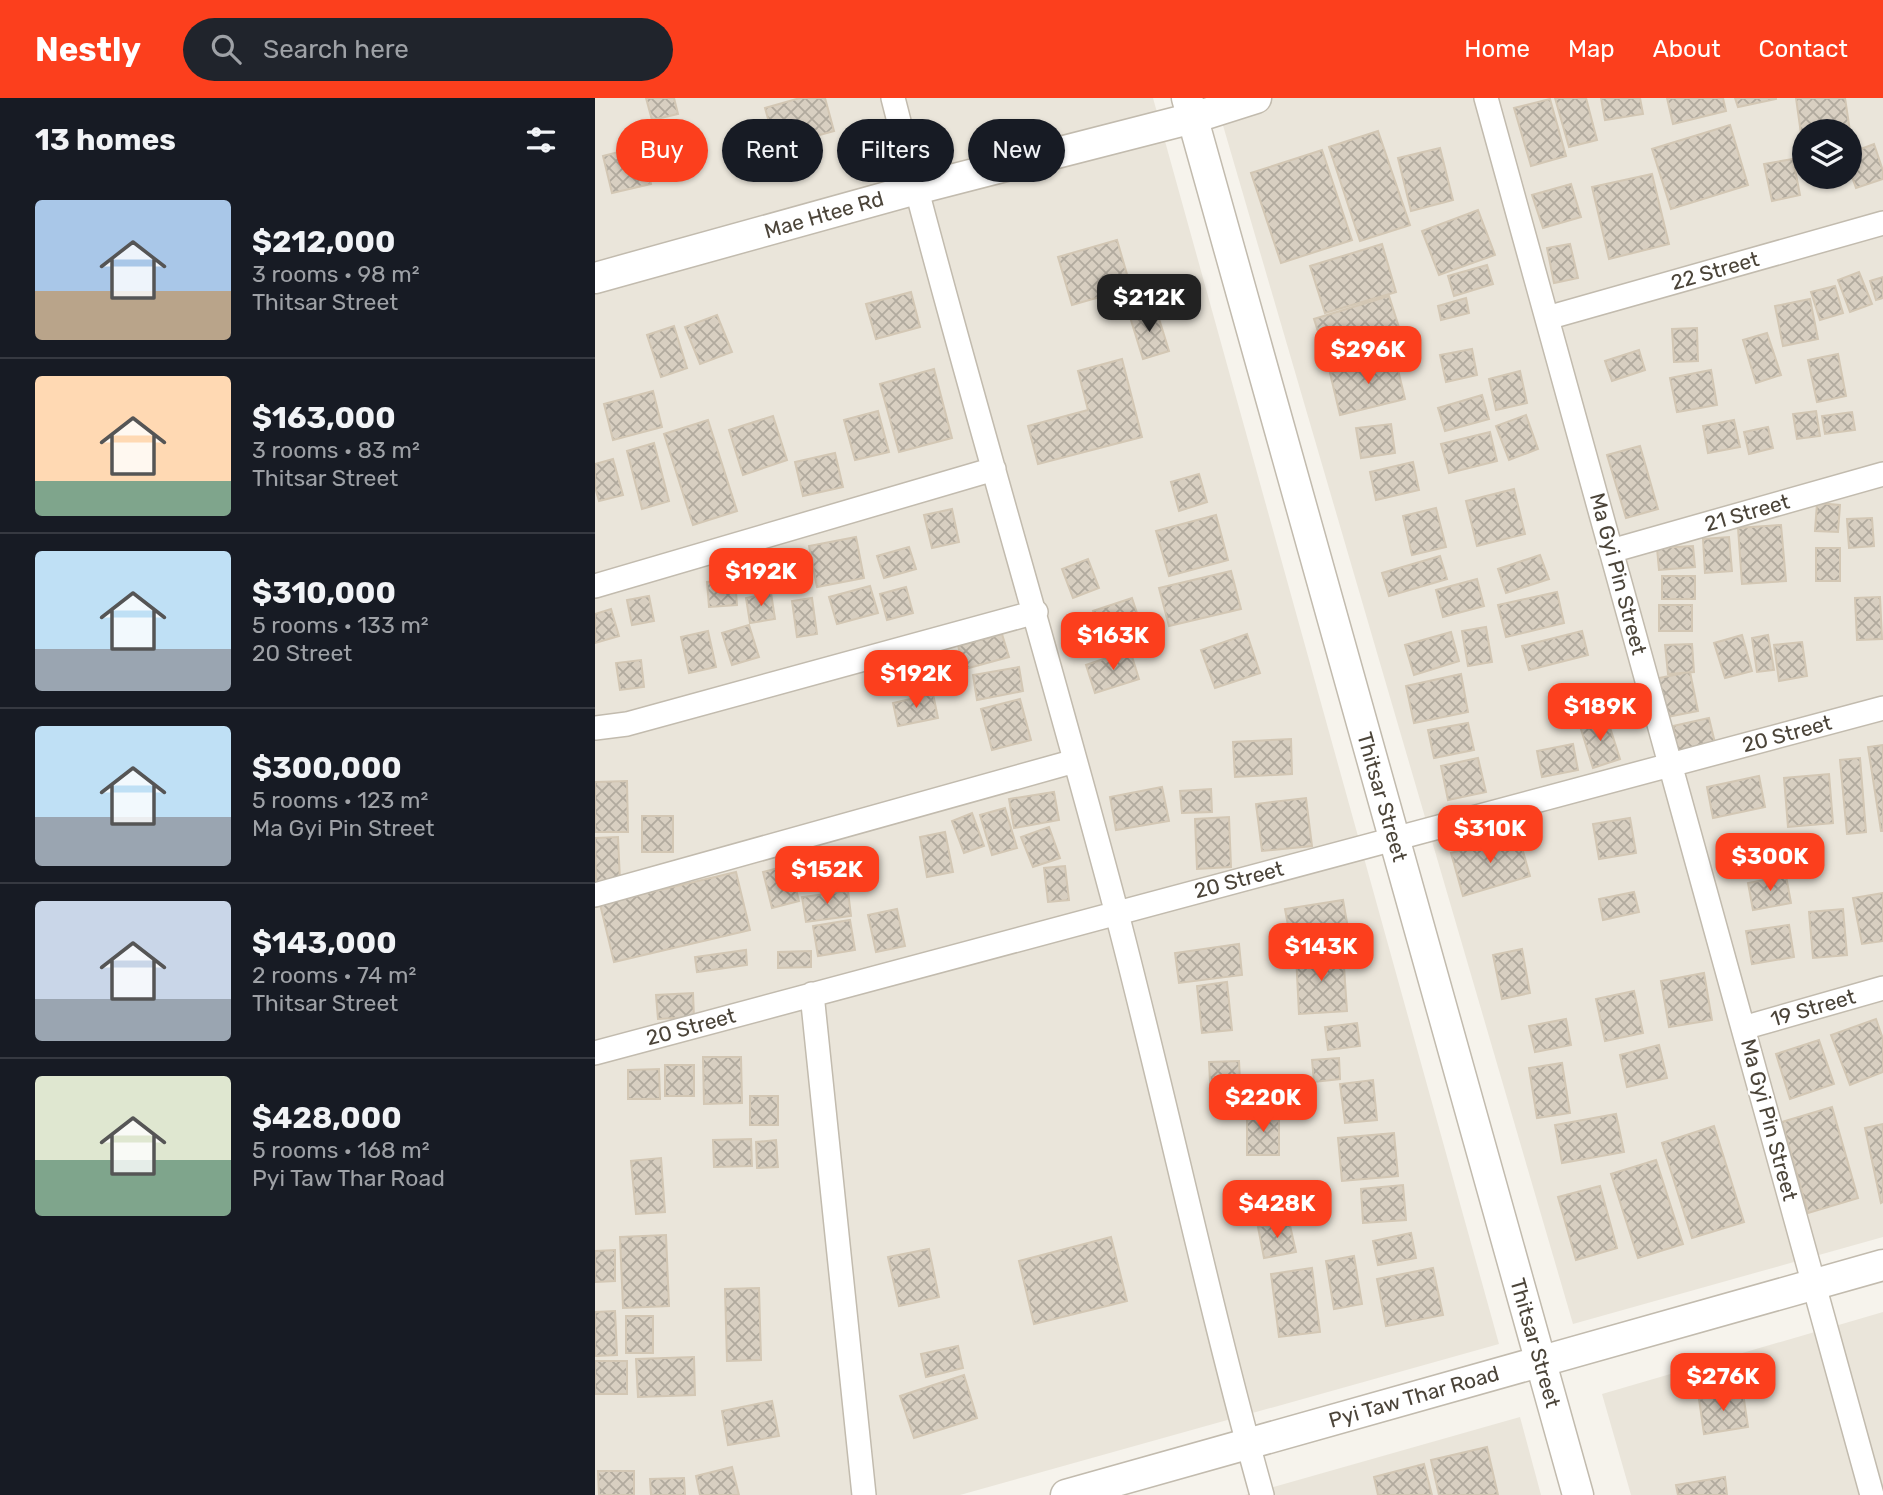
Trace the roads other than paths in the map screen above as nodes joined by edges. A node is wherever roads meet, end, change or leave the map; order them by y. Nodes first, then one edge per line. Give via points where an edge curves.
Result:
1 (894, 98) edge
2 (1257, 98) edge
3 (1486, 98) edge
4 (1190, 108) edge
5 (916, 189) junction
6 (1883, 223) edge
7 (595, 278) edge
8 (1547, 318) junction
9 (994, 469) junction
10 (1883, 474) edge
11 (1611, 551) junction
12 (595, 586) edge
13 (1036, 612) junction
14 (1883, 708) edge
15 (595, 728) edge
16 (1075, 761) junction
17 (1670, 765) junction
18 (1394, 839) junction
19 (595, 895) edge
20 (1117, 913) junction
21 (1883, 988) edge
22 (812, 994) junction
23 (1743, 1028) junction
24 (595, 1053) edge
25 (1883, 1265) edge
26 (1814, 1284) junction
27 (1540, 1362) junction
28 (1248, 1444) junction
29 (865, 1495) edge
30 (1066, 1495) edge
31 (1262, 1495) edge
32 (1578, 1495) edge
33 (1872, 1495) edge

1 - 5 street
2 - 4 street, Mae Htee Rd
3 - 8 street, Ma Gyi Pin Street
4 - 5 street, Mae Htee Rd
4 - 18 street, Thitsar Street
5 - 7 street, Mae Htee Rd
5 - 9 street
6 - 8 street, 22 Street
8 - 11 street, Ma Gyi Pin Street
9 - 12 street
9 - 13 street
10 - 11 street, 21 Street
11 - 17 street, Ma Gyi Pin Street
13 - 15 street via 627,724
13 - 16 street
14 - 17 street, 20 Street
16 - 19 street
16 - 20 street
17 - 18 street, 20 Street
17 - 23 street, Ma Gyi Pin Street
18 - 20 street, 20 Street
18 - 27 street, Thitsar Street
20 - 22 street, 20 Street
20 - 28 street
21 - 23 street, 19 Street
22 - 24 street, 20 Street
22 - 29 street
23 - 26 street, Ma Gyi Pin Street
25 - 26 street, Pyi Taw Thar Road
26 - 27 street, Pyi Taw Thar Road
26 - 33 street, Ma Gyi Pin Street
27 - 28 street, Pyi Taw Thar Road
27 - 32 street, Thitsar Street
28 - 30 street, Pyi Taw Thar Road
28 - 31 street

